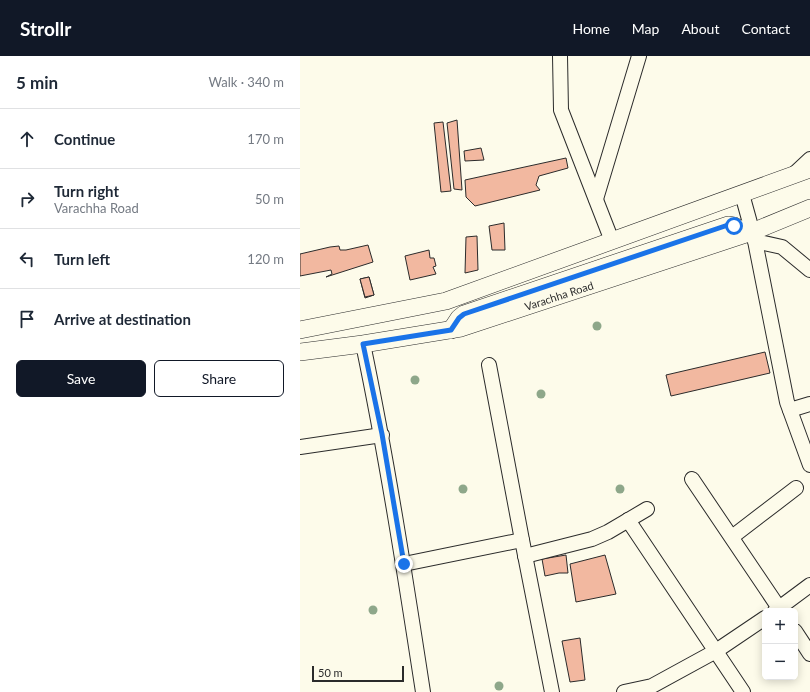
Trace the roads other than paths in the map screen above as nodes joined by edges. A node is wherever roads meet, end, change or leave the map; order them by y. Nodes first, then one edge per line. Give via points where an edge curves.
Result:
1 (560, 56) edge
2 (639, 56) edge
3 (810, 159) edge
4 (810, 169) edge
5 (790, 176) junction
6 (738, 196) junction
7 (596, 199) junction
8 (810, 208) edge
9 (751, 235) junction
10 (612, 241) junction
11 (810, 271) edge
12 (446, 301) junction
13 (300, 330) edge
14 (363, 344) junction
15 (300, 352) edge
16 (489, 365) dead end
17 (810, 404) edge
18 (790, 410) junction
19 (382, 434) junction
20 (300, 447) edge
21 (810, 465) edge
22 (692, 479) dead end
23 (796, 488) dead end
24 (647, 509) dead end
25 (628, 520) junction
26 (732, 537) junction
27 (522, 540) junction
28 (525, 556) junction
29 (404, 564) junction
30 (810, 585) edge
31 (778, 608) edge
32 (781, 608) edge
33 (762, 620) edge
34 (798, 636) edge
35 (716, 651) junction
36 (810, 654) edge
37 (423, 692) edge
38 (552, 692) edge
39 (624, 692) edge
40 (743, 692) edge

1 - 7 street via 561,110
2 - 7 street
3 - 5 street
4 - 5 main road
5 - 6 main road
6 - 9 street
6 - 10 main road
6 - 12 main road via 727,212 476,303 464,306
7 - 10 street
8 - 9 main road, Varachha Road
9 - 11 street via 782,247
9 - 14 main road, Varachha Road via 461,328
9 - 18 street
10 - 12 main road
12 - 13 main road
14 - 15 main road, Varachha Road
14 - 19 street
16 - 27 street
17 - 18 street
18 - 21 street
19 - 20 street
19 - 29 street
22 - 26 street
23 - 26 street
24 - 25 street
25 - 28 street via 592,539
25 - 35 street
26 - 31 street
27 - 28 street
27 - 29 street
28 - 38 street
29 - 37 street
30 - 32 street
33 - 35 street
34 - 36 street
35 - 39 street via 652,686
35 - 40 street

